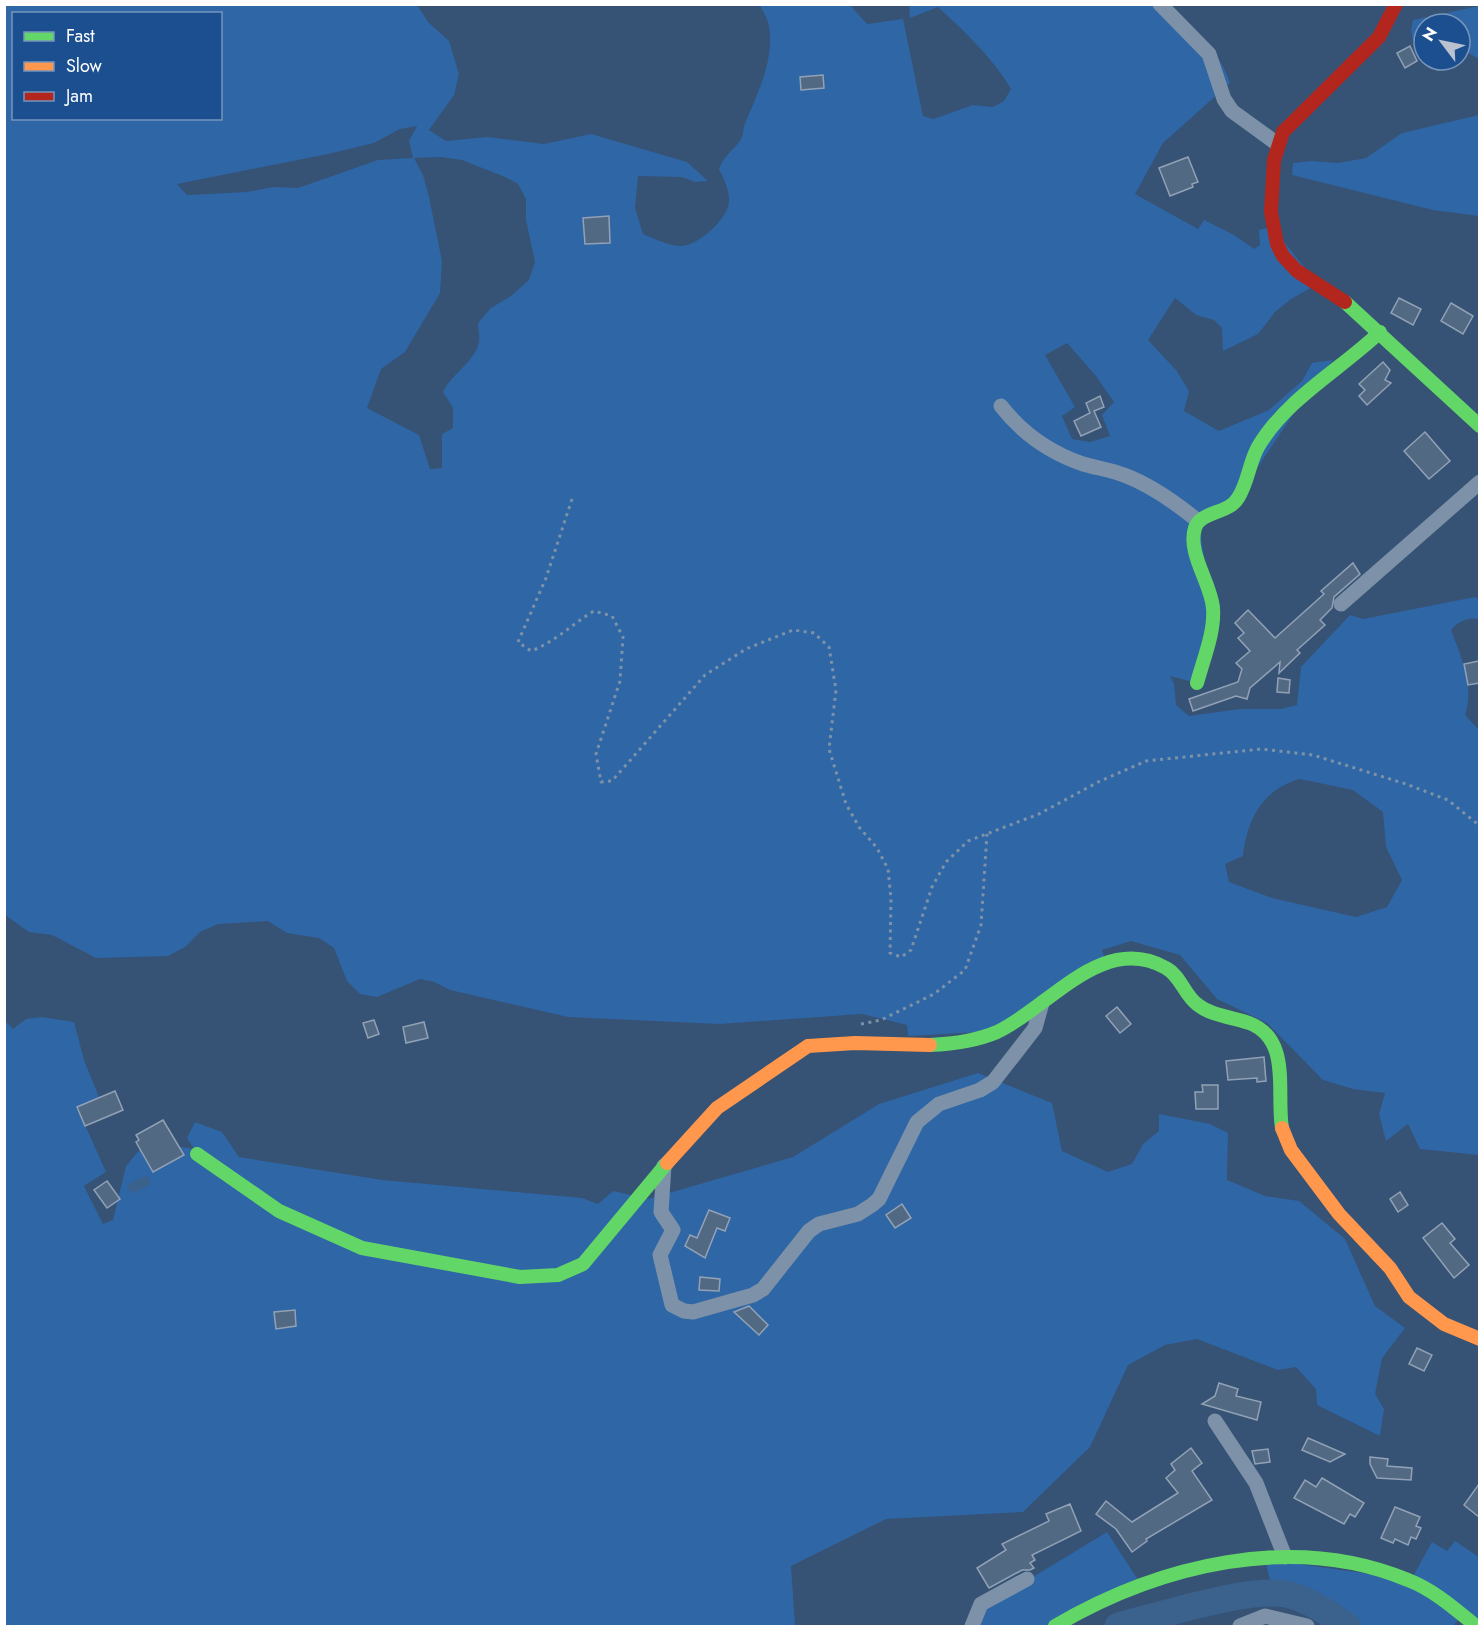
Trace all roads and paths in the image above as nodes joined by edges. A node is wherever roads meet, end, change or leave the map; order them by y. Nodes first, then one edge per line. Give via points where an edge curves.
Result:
1 (1160, 4) edge
2 (1396, 4) edge
3 (1276, 143) junction
4 (1380, 332) junction
5 (1001, 406) dead end
6 (1479, 426) edge
7 (1479, 482) edge
8 (572, 499) dead end
9 (1198, 521) junction
10 (1341, 604) dead end
11 (1197, 683) dead end
12 (1479, 826) edge
13 (987, 834) junction
14 (1042, 1003) junction
15 (858, 1024) dead end
16 (197, 1154) dead end
17 (664, 1166) junction
18 (1479, 1339) edge
19 (1215, 1421) dead end
20 (1286, 1557) junction
21 (1027, 1579) dead end
22 (1457, 1621) edge
23 (972, 1626) edge
24 (1055, 1626) edge
25 (1240, 1626) edge
26 (1307, 1626) edge
27 (1476, 1626) edge

1 - 3 street via 1209,54 1232,111
2 - 3 street via 1379,37 1294,119
3 - 4 street via 1272,227 1283,255 1294,269 1348,304
4 - 6 street
4 - 9 street via 1293,404 1271,429 1251,459 1238,499 1226,510
5 - 9 street via 1037,441 1066,457 1148,486
7 - 10 street
8 - 13 path via 546,578 518,642 531,651 551,644 594,611 612,616 623,637 620,681 596,754 601,782 612,781 705,675 746,649 793,630 814,633 829,647 836,690 829,749 846,804 888,869 890,953 901,957 911,950 932,887 946,862 968,841
9 - 11 street via 1194,543 1213,606 1213,621
12 - 13 path via 1448,800 1406,784 1313,755 1261,749 1146,760 1039,814
13 - 15 path via 981,925 965,969 934,994 881,1020
14 - 17 street via 997,1031 950,1044 808,1046 717,1108
14 - 17 street via 1035,1028 993,1082 939,1104 917,1122 879,1199 858,1214 830,1220 809,1231 773,1278 753,1295 693,1312 672,1305 660,1255 673,1230 661,1212
14 - 18 street via 1114,959 1138,959 1176,975 1200,1007 1262,1029 1273,1044 1278,1061 1281,1119 1291,1150 1342,1217 1395,1274 1411,1300 1453,1328
16 - 17 street via 279,1211 362,1248 520,1277 558,1275 583,1264
19 - 20 street via 1256,1484
20 - 22 street via 1355,1562 1386,1570 1434,1594
20 - 24 street via 1209,1567 1170,1577 1096,1602
21 - 23 street via 981,1604
22 - 27 street
25 - 26 street via 1265,1616

